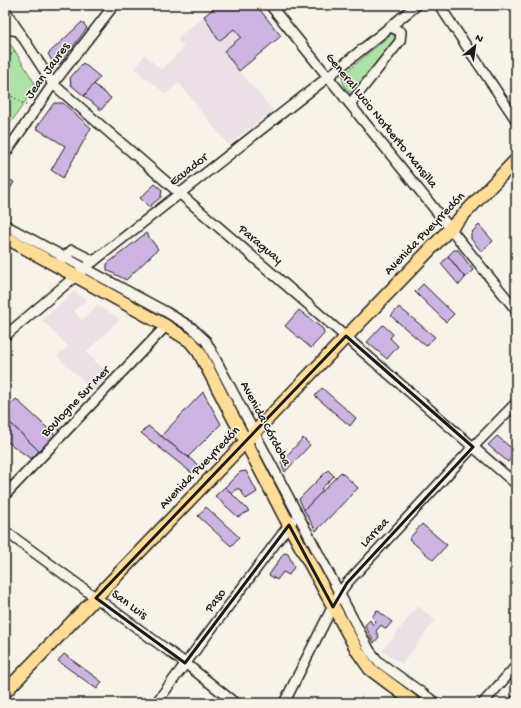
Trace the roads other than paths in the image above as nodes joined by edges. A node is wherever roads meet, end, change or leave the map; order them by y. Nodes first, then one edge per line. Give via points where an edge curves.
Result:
1 (114, 5) edge
2 (270, 5) edge
3 (417, 5) edge
4 (439, 5) edge
5 (5, 10) edge
6 (390, 27) junction
7 (5, 29) edge
8 (19, 31) junction
9 (328, 77) junction
10 (53, 84) junction
11 (350, 104) junction
12 (516, 120) edge
13 (5, 154) edge
14 (516, 160) edge
15 (179, 194) junction
16 (5, 225) edge
17 (450, 228) junction
18 (5, 237) edge
19 (60, 261) junction
20 (94, 261) junction
21 (80, 272) junction
22 (516, 310) edge
23 (166, 326) junction
24 (5, 336) edge
25 (346, 336) junction
26 (516, 403) edge
27 (250, 436) junction
28 (473, 447) junction
29 (516, 484) edge
30 (5, 495) edge
31 (297, 514) junction
32 (289, 525) junction
33 (5, 531) edge
34 (339, 594) junction
35 (96, 598) junction
36 (333, 606) junction
37 (186, 663) junction
38 (516, 666) edge
39 (5, 692) edge
40 (516, 700) edge
41 (156, 703) edge
42 (235, 703) edge
43 (284, 703) edge
44 (414, 703) edge
45 (436, 703) edge
46 (483, 703) edge
47 (514, 703) edge

1 - 10 street, Jean Jaures
2 - 9 street, General Lucio Norberto Mansilla
3 - 6 street, Ecuador
4 - 12 street
5 - 8 street, Paraguay
6 - 9 street, Ecuador
6 - 11 street via 400,32 400,41
7 - 8 street
8 - 10 street, Paraguay
9 - 11 street, General Lucio Norberto Mansilla
9 - 15 street, Ecuador
10 - 13 street, Jean Jaures
10 - 15 street, Paraguay
11 - 17 street, General Lucio Norberto Mansilla
14 - 17 main road, Avenida Pueyrredón
15 - 20 street, Ecuador
15 - 25 street, Paraguay
16 - 19 street, Avenida Córdoba
17 - 22 street, General Lucio Norberto Mansilla
17 - 25 main road, Avenida Pueyrredón
18 - 19 main road, Avenida Córdoba
19 - 20 street via 72,250
19 - 21 main road, Avenida Córdoba
20 - 21 street, Ecuador
21 - 23 main road, Avenida Córdoba
21 - 24 street, Ecuador
21 - 27 street, Avenida Córdoba via 166,312 199,334 206,341
23 - 27 main road, Avenida Córdoba via 190,341 200,352
23 - 30 street, Boulogne Sur Mer
25 - 27 main road, Avenida Pueyrredón
25 - 28 street, Paraguay
26 - 28 street, Larrea
27 - 31 street, Avenida Córdoba
27 - 32 main road, Avenida Córdoba
27 - 35 main road, Avenida Pueyrredón
28 - 29 street, Paraguay
28 - 34 street, Larrea
31 - 32 street, Paso
31 - 34 street, Avenida Córdoba
32 - 36 main road, Avenida Córdoba
32 - 37 street, Paso
33 - 35 street, San Luis
34 - 36 street, Larrea
34 - 45 street, Avenida Córdoba via 379,662
35 - 37 street, San Luis
35 - 39 main road, Avenida Pueyrredón
36 - 43 street, Larrea
36 - 44 main road, Avenida Córdoba via 365,663 375,674
37 - 41 street, Paso
37 - 42 street, San Luis
38 - 46 street
40 - 47 street

